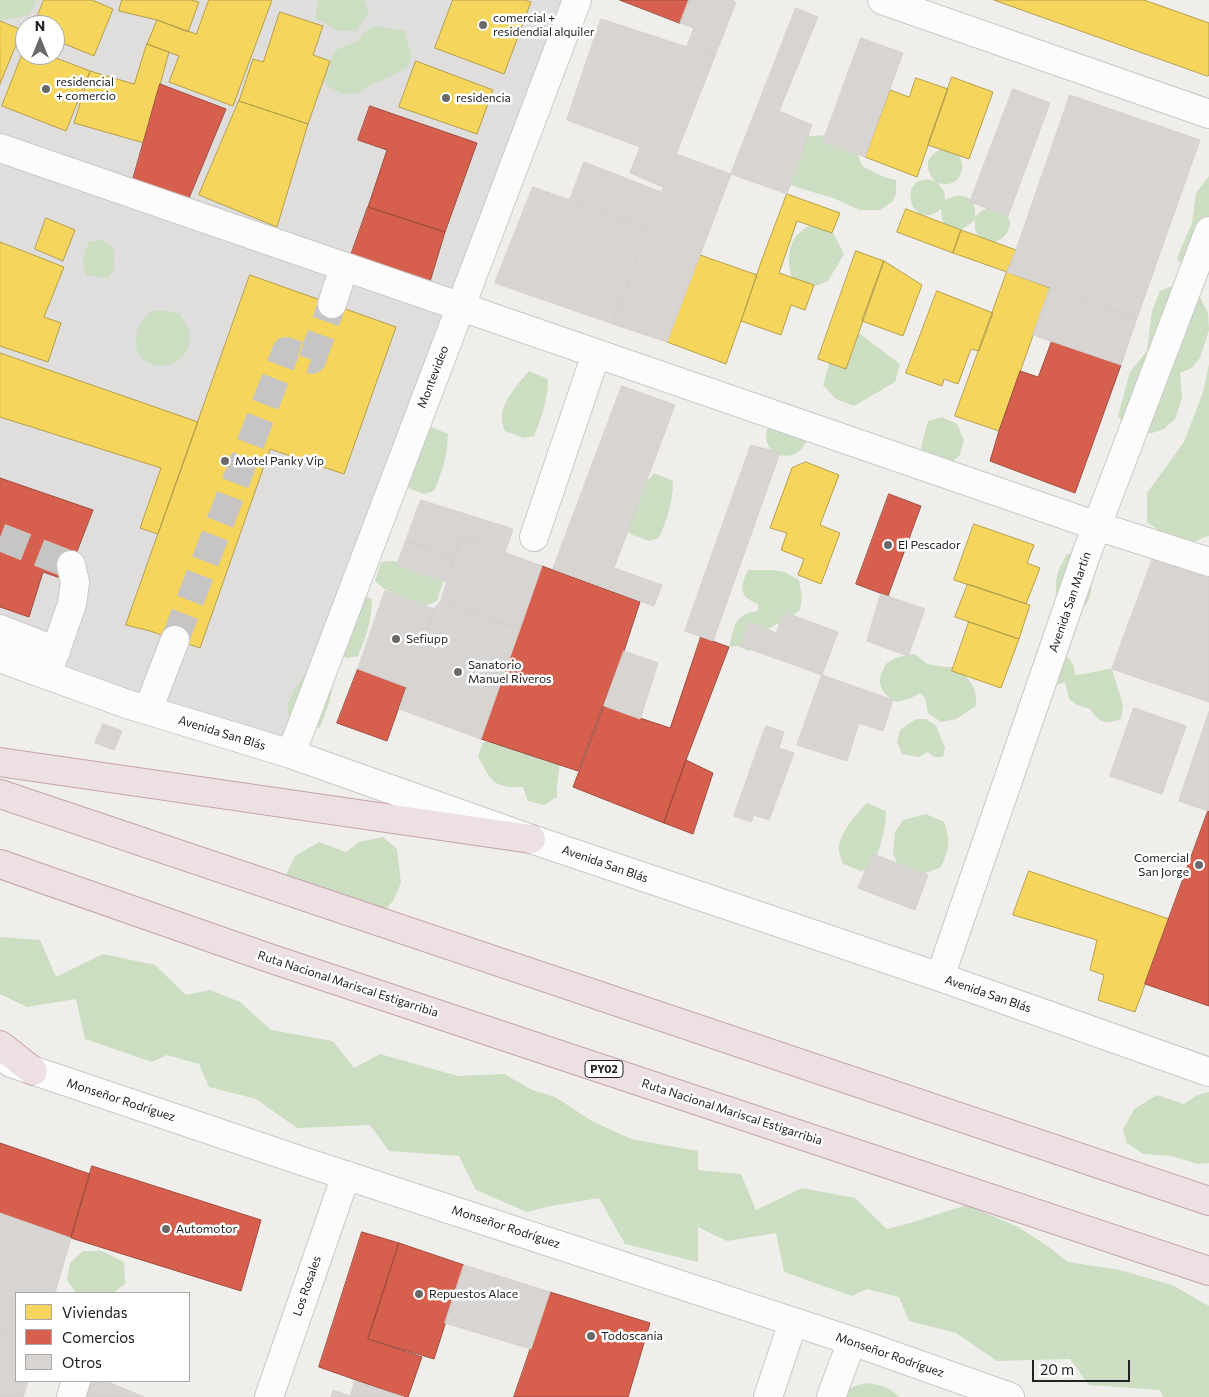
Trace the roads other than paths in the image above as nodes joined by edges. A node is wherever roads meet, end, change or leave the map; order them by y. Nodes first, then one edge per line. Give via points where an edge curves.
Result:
1 (577, 0) edge
2 (882, 0) edge
3 (1209, 114) edge
4 (0, 148) edge
5 (1209, 231) edge
6 (344, 267) junction
7 (332, 304) tunnel mouth
8 (460, 307) junction
9 (596, 354) junction
10 (1097, 526) junction
11 (534, 537) dead end
12 (1209, 562) edge
13 (71, 565) dead end
14 (0, 629) edge
15 (175, 640) tunnel mouth
16 (0, 658) edge
17 (52, 663) junction
18 (148, 710) junction
19 (291, 754) junction
20 (0, 762) edge
21 (0, 794) edge
22 (531, 839) junction
23 (0, 864) edge
24 (940, 977) junction
25 (0, 1045) edge
26 (0, 1060) edge
27 (32, 1070) junction
28 (1209, 1072) edge
29 (346, 1175) junction
30 (1209, 1201) edge
31 (1209, 1271) edge
32 (793, 1322) junction
33 (852, 1341) junction
34 (76, 1382) edge
35 (71, 1397) edge
36 (269, 1397) edge
37 (768, 1397) edge
38 (831, 1397) edge
39 (1010, 1397) edge

1 - 8 street, Montevideo
2 - 3 street
4 - 6 street
5 - 10 street, Avenida San Martín
6 - 7 street
6 - 8 street
8 - 9 street
8 - 19 street, Montevideo
9 - 10 street
9 - 11 street
10 - 12 street
10 - 24 street, Avenida San Martín
13 - 17 street via 75,582 72,604
14 - 17 street
15 - 18 street
16 - 17 street, Avenida San Blás
17 - 18 street, Avenida San Blás
18 - 19 street, Avenida San Blás
19 - 22 street, Avenida San Blás
20 - 22 highway
21 - 30 highway
22 - 24 street, Avenida San Blás
23 - 31 highway, Ruta Nacional Mariscal Estigarribia / PY02 via 285,963
24 - 28 street, Avenida San Blás
25 - 27 highway
26 - 27 street, Monseñor Rodríguez
27 - 29 street, Monseñor Rodríguez
29 - 32 street, Monseñor Rodríguez
29 - 36 street, Los Rosales
32 - 33 street, Monseñor Rodríguez
32 - 37 street
33 - 38 street
33 - 39 street, Monseñor Rodríguez
34 - 35 street

